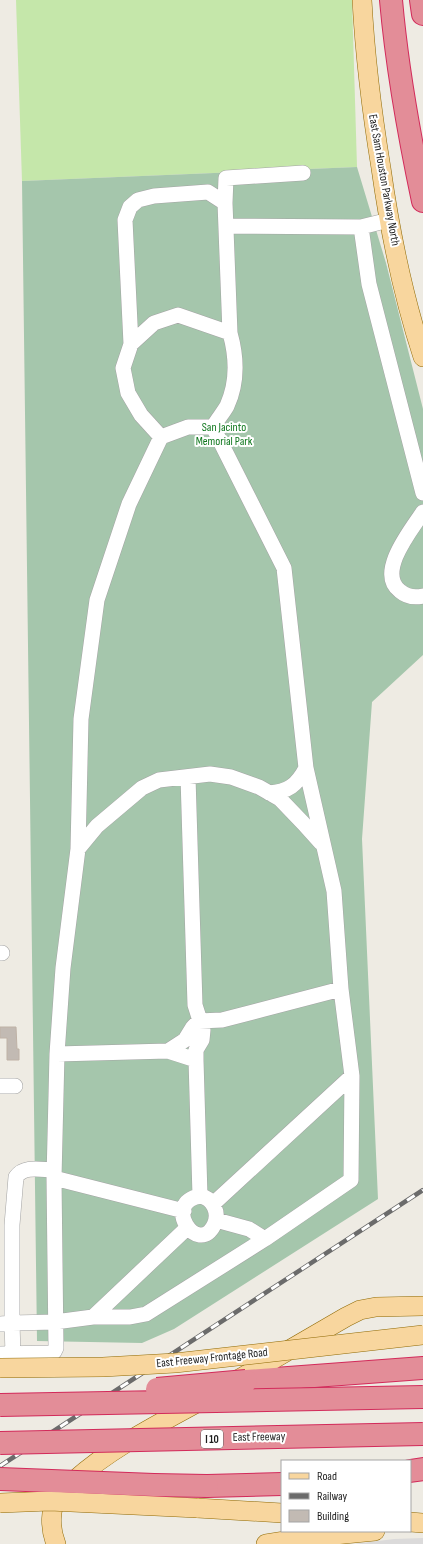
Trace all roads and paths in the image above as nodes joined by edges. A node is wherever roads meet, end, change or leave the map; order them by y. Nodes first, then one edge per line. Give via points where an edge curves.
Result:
1 (362, 0) edge
2 (391, 0) edge
3 (421, 0) edge
4 (423, 14) edge
5 (303, 173) dead end
6 (423, 201) edge
7 (225, 203) junction
8 (389, 220) junction
9 (226, 226) junction
10 (361, 227) junction
11 (230, 333) junction
12 (130, 344) junction
13 (423, 357) edge
14 (213, 427) junction
15 (161, 437) junction
16 (423, 493) edge
17 (423, 512) edge
18 (423, 596) edge
19 (306, 768) junction
20 (188, 778) junction
21 (269, 793) junction
22 (322, 844) junction
23 (78, 849) junction
24 (341, 989) junction
25 (200, 1021) junction
26 (168, 1051) junction
27 (57, 1054) junction
28 (196, 1060) junction
29 (352, 1076) junction
30 (54, 1174) junction
31 (206, 1200) junction
32 (184, 1211) junction
33 (216, 1220) junction
34 (187, 1228) junction
35 (265, 1239) junction
36 (423, 1306) edge
37 (93, 1317) junction
38 (55, 1322) junction
39 (6, 1323) edge
40 (423, 1335) edge
41 (7, 1354) edge
42 (423, 1359) edge
43 (0, 1368) edge
44 (423, 1368) edge
45 (316, 1375) junction
46 (423, 1397) edge
47 (0, 1404) edge
48 (423, 1434) edge
49 (0, 1443) edge
50 (423, 1469) edge
51 (411, 1471) edge
52 (0, 1479) edge
53 (411, 1482) edge
54 (423, 1482) edge
55 (276, 1484) edge
56 (0, 1503) edge
57 (281, 1513) edge
58 (411, 1522) edge
59 (423, 1523) edge
60 (411, 1528) edge
61 (423, 1528) edge
62 (368, 1532) edge
63 (304, 1541) edge
64 (56, 1544) edge
65 (266, 1544) edge

1 - 8 main road, East Sam Houston Parkway North via 372,112
2 - 6 highway via 402,86
3 - 4 highway
5 - 7 lane via 226,178
7 - 9 lane
7 - 12 lane via 208,192 154,196 138,200 130,207 126,220
8 - 10 lane
8 - 13 main road, East Sam Houston Parkway North via 411,320
9 - 10 lane
9 - 11 lane
10 - 16 lane via 369,284
11 - 12 lane via 178,315 154,323
11 - 14 lane via 235,350 236,380 227,406
12 - 15 lane via 123,368 128,393 141,415
14 - 15 lane via 188,427
14 - 19 lane via 284,568
15 - 23 lane via 129,504 97,600 81,719
17 - 18 lane via 394,560 391,574 395,587 406,596
19 - 21 lane via 300,779 291,787 281,792
19 - 22 lane
20 - 21 lane via 210,774 231,777
20 - 23 lane via 159,780 142,788 97,826
20 - 25 lane via 195,1005
21 - 22 lane via 280,799
22 - 24 lane via 334,891
23 - 27 lane via 63,968
24 - 25 lane via 222,1020
24 - 29 lane
25 - 26 lane via 185,1040
25 - 28 lane via 203,1030 202,1040 196,1050
26 - 27 lane
26 - 28 lane
27 - 30 lane
28 - 31 lane via 199,1153
29 - 31 lane
29 - 35 lane via 351,1180
30 - 32 lane
30 - 38 lane
30 - 39 lane via 27,1169 16,1177
31 - 32 lane via 196,1197 188,1202
31 - 33 lane via 216,1212
32 - 34 lane
33 - 34 lane via 212,1229 204,1234 195,1234
33 - 35 lane via 249,1230
34 - 37 lane
35 - 37 lane via 146,1314 130,1317
36 - 64 main road via 360,1310 127,1443 89,1468 59,1495 51,1515
37 - 38 lane
38 - 39 lane
38 - 41 lane via 54,1352
39 - 41 lane
40 - 43 main road, East Freeway Frontage Road, bridge via 175,1363
42 - 45 highway
44 - 45 highway
45 - 47 highway, bridge
46 - 47 highway, bridge
48 - 49 highway, East Freeway / I 10, bridge
50 - 51 highway
52 - 55 highway, bridge via 154,1485
53 - 54 highway
56 - 57 main road, bridge via 50,1501
58 - 59 main road
60 - 61 main road
62 - 63 main road
63 - 65 main road

